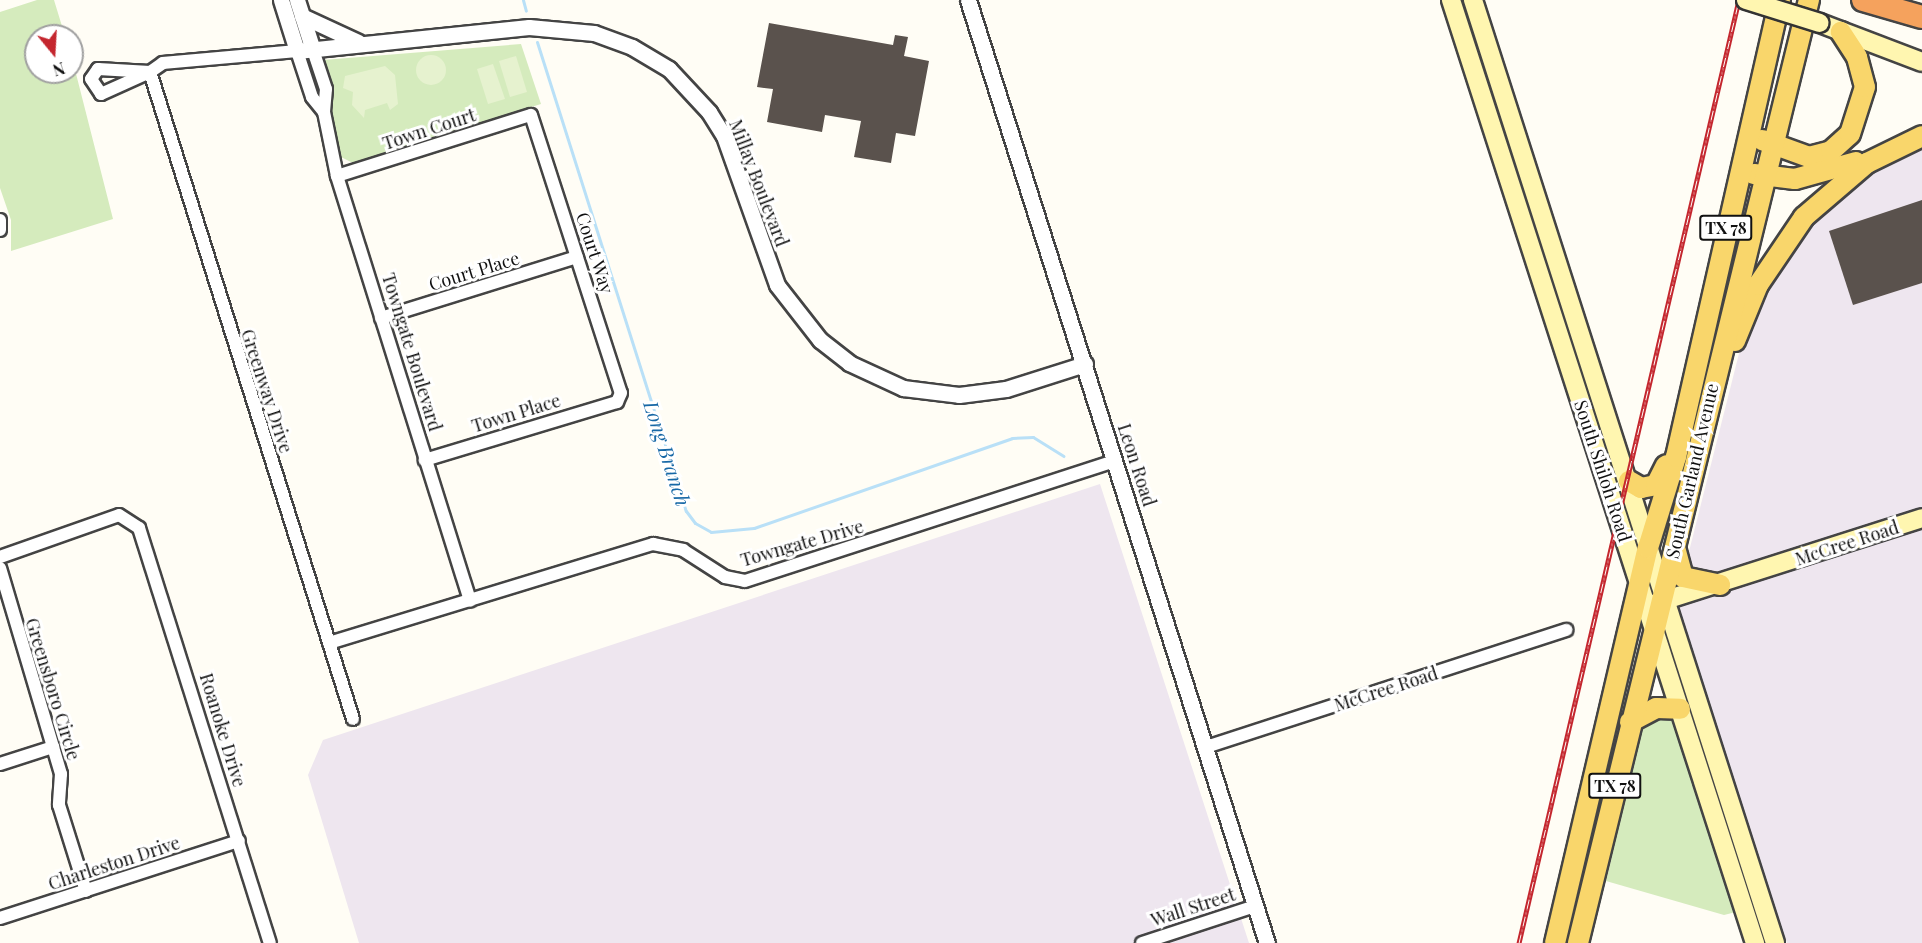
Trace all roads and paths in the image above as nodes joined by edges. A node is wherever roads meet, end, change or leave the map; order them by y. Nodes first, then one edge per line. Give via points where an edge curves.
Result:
1 (280, 0) edge
2 (297, 0) edge
3 (968, 0) edge
4 (1451, 0) edge
5 (1473, 0) edge
6 (1746, 0) edge
7 (1780, 0) edge
8 (1809, 0) edge
9 (1863, 0) edge
10 (302, 16) junction
11 (1922, 17) edge
12 (1841, 32) junction
13 (367, 44) junction
14 (1487, 45) junction
15 (313, 50) junction
16 (297, 51) junction
17 (1468, 51) junction
18 (1922, 62) edge
19 (324, 112) junction
20 (531, 115) joint
21 (1748, 135) junction
22 (1922, 136) edge
23 (1780, 146) junction
24 (1895, 147) junction
25 (1739, 170) junction
26 (1766, 176) junction
27 (337, 177) junction
28 (1511, 183) junction
29 (0, 220) edge
30 (1546, 226) junction
31 (0, 230) edge
32 (577, 257) junction
33 (381, 318) junction
34 (1085, 364) junction
35 (617, 402) joint
36 (1708, 414) junction
37 (1676, 457) junction
38 (425, 460) junction
39 (1115, 461) junction
40 (1629, 482) junction
41 (1922, 518) edge
42 (1675, 542) junction
43 (1648, 548) junction
44 (0, 557) edge
45 (0, 568) edge
46 (1720, 585) junction
47 (470, 601) junction
48 (1645, 601) junction
49 (5, 609) edge
50 (1653, 629) junction
51 (1566, 630) dead end
52 (329, 643) junction
53 (1680, 710) junction
54 (353, 719) dead end
55 (1630, 722) junction
56 (53, 747) junction
57 (1206, 747) junction
58 (0, 764) edge
59 (239, 841) junction
60 (86, 891) junction
61 (1255, 906) junction
62 (0, 918) edge
63 (270, 943) edge
64 (1142, 943) edge
65 (1267, 943) edge
66 (1555, 943) edge
67 (1578, 943) edge
68 (1755, 943) edge
69 (1774, 943) edge

1 - 16 street, Towngate Boulevard
2 - 10 street, Towngate Boulevard
3 - 34 street, Leon Road
4 - 17 main road, South Shiloh Road
5 - 14 main road, South Shiloh Road
6 - 12 main road, bridge
7 - 21 main road, South Garland Avenue / TX 78
8 - 23 main road, South Garland Avenue / TX 78 via 1781,114
9 - 11 highway
10 - 13 street via 339,36
10 - 15 street, Towngate Boulevard
12 - 18 main road
12 - 23 main road via 1864,77 1856,124 1844,143 1824,154 1809,158
13 - 15 street, Millay Boulevard
13 - 34 street, Millay Boulevard via 550,27 594,33 632,47 669,69 709,112 724,136 777,285 820,340 849,363 903,388 960,395 1006,389
14 - 17 main road
14 - 30 main road, South Shiloh Road
15 - 16 street, Millay Boulevard
15 - 19 street, Towngate Boulevard via 326,89
16 - 19 street, Towngate Boulevard via 312,97
16 - 52 street, Greenway Drive via 163,63 150,72
17 - 28 main road, South Shiloh Road
19 - 27 street, Towngate Boulevard
20 - 27 street, Town Court
20 - 32 street, Court Way
21 - 23 main road
21 - 25 main road, South Garland Avenue / TX 78
22 - 24 main road
23 - 26 main road, South Garland Avenue / TX 78
24 - 26 main road via 1820,176
24 - 36 main road via 1826,195 1777,254 1743,318
25 - 26 main road
25 - 37 main road, South Garland Avenue / TX 78
26 - 36 main road, South Garland Avenue / TX 78
27 - 33 street, Towngate Boulevard
28 - 30 main road via 1520,186 1534,218
28 - 48 main road, South Shiloh Road
29 - 31 street
30 - 40 main road, South Shiloh Road
32 - 33 street, Court Place
32 - 35 street, Court Way via 621,393
33 - 38 street, Towngate Boulevard
34 - 39 street, Leon Road
35 - 38 street, Town Place
36 - 42 main road, South Garland Avenue / TX 78
37 - 40 main road via 1656,485 1641,488
37 - 43 main road, South Garland Avenue / TX 78
38 - 47 street, Towngate Boulevard
39 - 47 street, Towngate Drive via 745,581 725,577 683,550 653,544
39 - 57 street, Leon Road
40 - 43 main road, South Shiloh Road
41 - 46 main road, McCree Road
42 - 46 main road via 1683,577
42 - 48 main road, South Garland Avenue / TX 78
43 - 48 main road, South Garland Avenue / TX 78
44 - 59 street, Roanoke Drive via 119,515 139,528
45 - 49 street, Greensboro Circle
46 - 48 main road, McCree Road
47 - 52 street, Towngate Drive
48 - 50 main road, South Garland Avenue / TX 78
48 - 66 main road, South Garland Avenue / TX 78
48 - 69 main road, South Shiloh Road
49 - 56 street, Greensboro Circle
50 - 53 main road
50 - 55 main road, South Garland Avenue / TX 78
51 - 57 street, McCree Road
52 - 54 street, Greenway Drive
53 - 55 main road via 1656,708
53 - 68 main road
55 - 67 main road, South Garland Avenue / TX 78
56 - 58 street
56 - 60 street, Greensboro Circle via 61,774 59,804
57 - 61 street, Leon Road
59 - 60 street, Charleston Drive
59 - 63 street, Roanoke Drive
60 - 62 street, Charleston Drive
61 - 64 street, Wall Street
61 - 65 street, Leon Road

